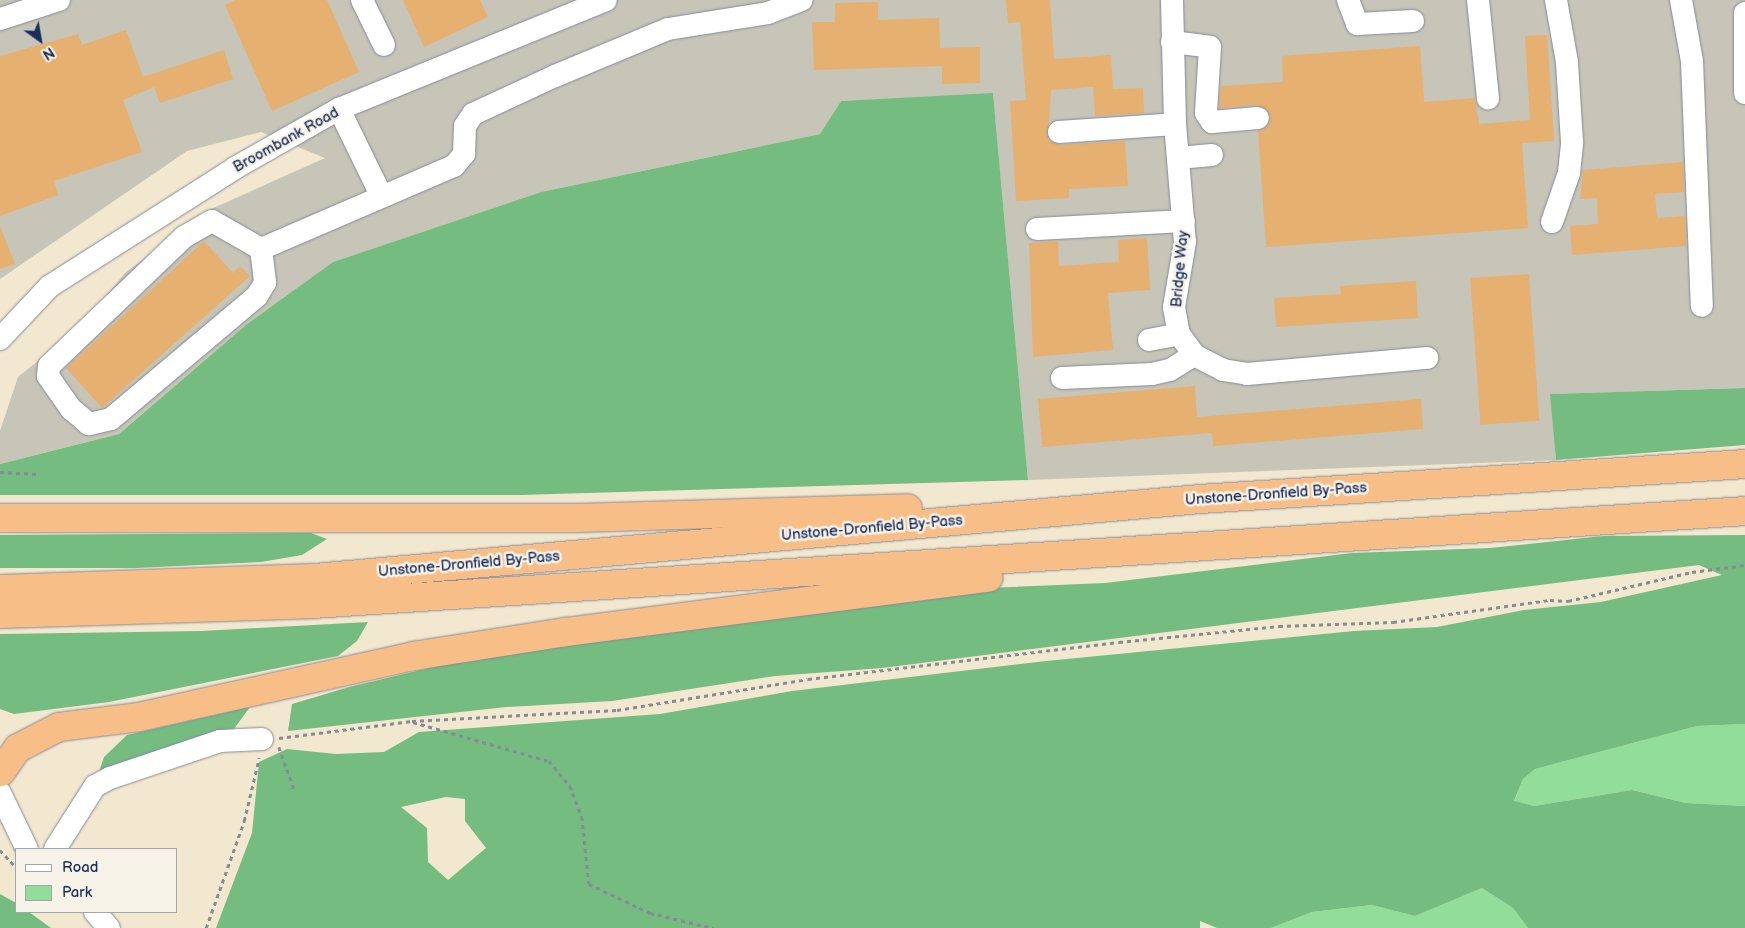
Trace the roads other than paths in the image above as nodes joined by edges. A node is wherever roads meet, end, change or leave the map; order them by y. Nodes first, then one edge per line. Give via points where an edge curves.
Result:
1 (59, 0) edge
2 (362, 0) edge
3 (606, 0) edge
4 (802, 0) edge
5 (1172, 0) edge
6 (1348, 0) edge
7 (1478, 0) edge
8 (1556, 0) edge
9 (1681, 0) edge
10 (1745, 14) edge
11 (0, 19) edge
12 (1413, 21) dead end
13 (1172, 42) junction
14 (384, 45) dead end
15 (1745, 93) edge
16 (1488, 98) dead end
17 (339, 110) junction
18 (1258, 118) dead end
19 (1175, 124) junction
20 (1059, 132) dead end
21 (1212, 156) dead end
22 (1178, 158) junction
23 (381, 195) junction
24 (1184, 221) junction
25 (1552, 222) dead end
26 (1037, 229) dead end
27 (261, 249) junction
28 (1702, 306) dead end
29 (1179, 334) junction
30 (0, 339) edge
31 (1150, 340) dead end
32 (1194, 355) junction
33 (1427, 358) dead end
34 (1062, 378) dead end
35 (1745, 464) edge
36 (1200, 499) junction
37 (1745, 512) edge
38 (0, 518) edge
39 (1143, 552) junction
40 (0, 590) edge
41 (0, 614) edge
42 (268, 739) road end
43 (1, 783) edge
44 (0, 834) edge
45 (24, 848) edge
46 (26, 848) edge
47 (56, 848) edge
48 (96, 913) edge
49 (110, 928) edge

1 - 11 street
2 - 14 street
3 - 17 street, Broombank Road
4 - 23 street via 768,13 668,29 481,110 465,126 464,154 454,166
5 - 13 street, Bridge Way
6 - 12 street via 1357,24
7 - 16 street
8 - 25 street via 1567,62 1572,142 1569,173
9 - 28 street via 1692,61
10 - 15 street
13 - 18 street via 1210,47 1206,113 1212,122
13 - 19 street, Bridge Way
17 - 23 street
17 - 30 street, Broombank Road via 235,168 50,286
19 - 20 street
19 - 22 street, Bridge Way
21 - 22 street
22 - 24 street, Bridge Way
23 - 27 street
24 - 26 street
24 - 29 street, Bridge Way via 1182,273 1174,307
27 - 27 street via 265,283 226,323 194,345 111,419 89,424 71,409 48,376 49,366 184,237 212,221
29 - 31 street
29 - 32 street, Bridge Way
32 - 33 street, Bridge Way via 1223,370 1247,374
32 - 34 street via 1170,370 1152,374
35 - 36 highway, Unstone-Dronfield By-Pass
36 - 38 highway via 578,518
36 - 40 highway, Unstone-Dronfield By-Pass via 315,578
37 - 39 highway, Unstone-Dronfield By-Pass
39 - 41 highway, Unstone-Dronfield By-Pass via 312,604
39 - 43 highway via 975,580 564,632 414,656 139,717 59,727 18,748
42 - 47 street via 220,741 110,778 95,786
43 - 46 street
44 - 45 street
48 - 49 street

